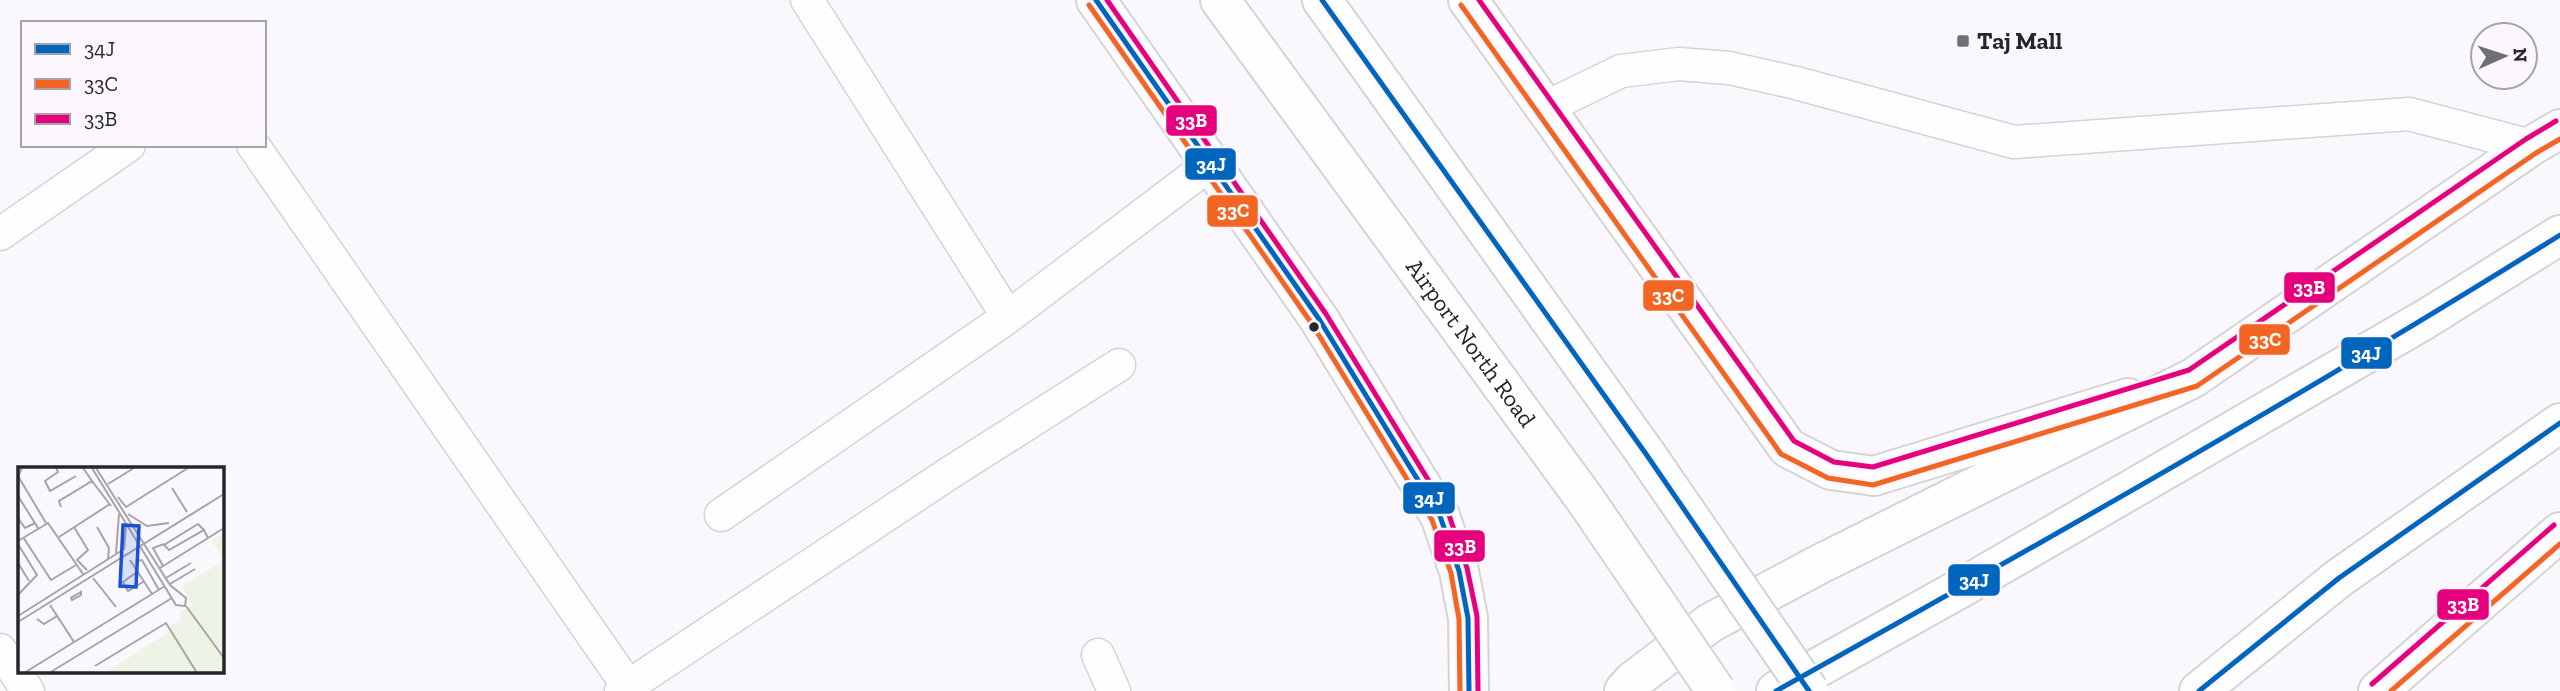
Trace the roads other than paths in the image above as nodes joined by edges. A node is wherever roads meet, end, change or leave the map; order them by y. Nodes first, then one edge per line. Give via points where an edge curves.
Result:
1 (807, 0) edge
2 (1096, 0) edge
3 (1220, 0) edge
4 (1322, 0) edge
5 (1468, 0) edge
6 (1545, 108) junction
7 (2546, 138) edge
8 (126, 147) edge
9 (254, 147) edge
10 (1210, 164) junction
11 (0, 234) edge
12 (2560, 235) edge
13 (1008, 317) junction
14 (1119, 365) dead end
15 (2193, 378) junction
16 (2560, 423) edge
17 (722, 515) dead end
18 (2560, 532) edge
19 (0, 650) edge
20 (1098, 655) dead end
21 (625, 689) edge
22 (28, 691) edge
23 (1114, 691) edge
24 (1469, 691) edge
25 (1624, 691) edge
26 (1716, 691) edge
27 (1776, 691) edge
28 (1809, 691) edge
29 (2199, 691) edge
30 (2378, 691) edge

1 - 13 lane
2 - 10 main road
3 - 26 main road, Airport North Road, bridge via 1587,502
4 - 28 main road, bridge
5 - 6 main road
6 - 7 lane via 1621,71 1679,64 1729,68 1796,83 2014,142 2409,114
6 - 15 main road via 1788,448 1831,470 1874,477
7 - 15 main road
8 - 11 lane
9 - 21 lane
10 - 13 lane
10 - 24 main road via 1319,319 1440,516 1459,570 1468,618
12 - 27 main road via 2424,320
13 - 17 lane
14 - 21 lane
15 - 25 main road via 1710,623
16 - 29 main road via 2339,579
18 - 30 main road
19 - 22 lane
20 - 23 lane

